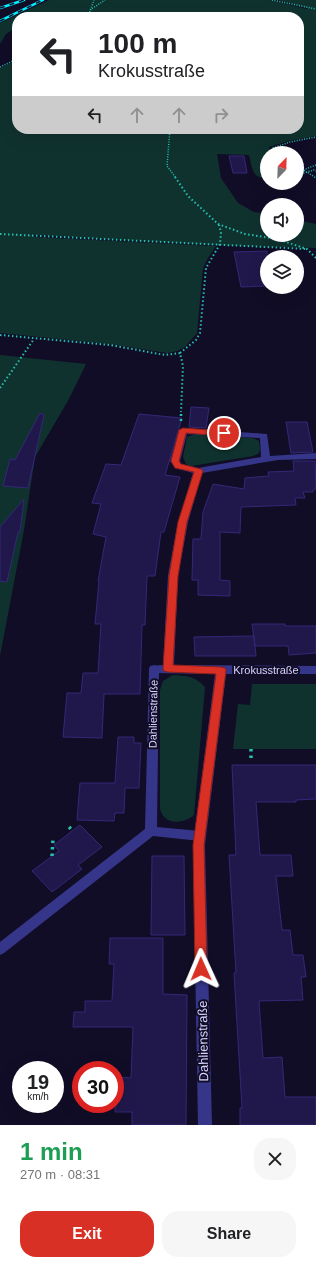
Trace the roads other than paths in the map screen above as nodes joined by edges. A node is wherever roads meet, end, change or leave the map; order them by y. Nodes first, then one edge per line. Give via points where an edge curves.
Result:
1 (316, 456) edge
2 (266, 459) junction
3 (198, 471) junction
4 (154, 669) joint
5 (168, 669) junction
6 (221, 670) junction
7 (316, 670) edge
8 (151, 831) junction
9 (200, 836) junction
10 (0, 949) edge
11 (205, 1125) edge

1 - 2 street
2 - 3 street
2 - 3 street via 264,436 183,430 175,463
3 - 5 street via 183,522 173,576
4 - 5 street, Krokusstraße
4 - 8 lane, Dahlienstraße
5 - 6 street, Krokusstraße
6 - 7 street, Krokusstraße
6 - 9 street, Dahlienstraße
8 - 9 lane
8 - 10 lane
9 - 11 street, Dahlienstraße

